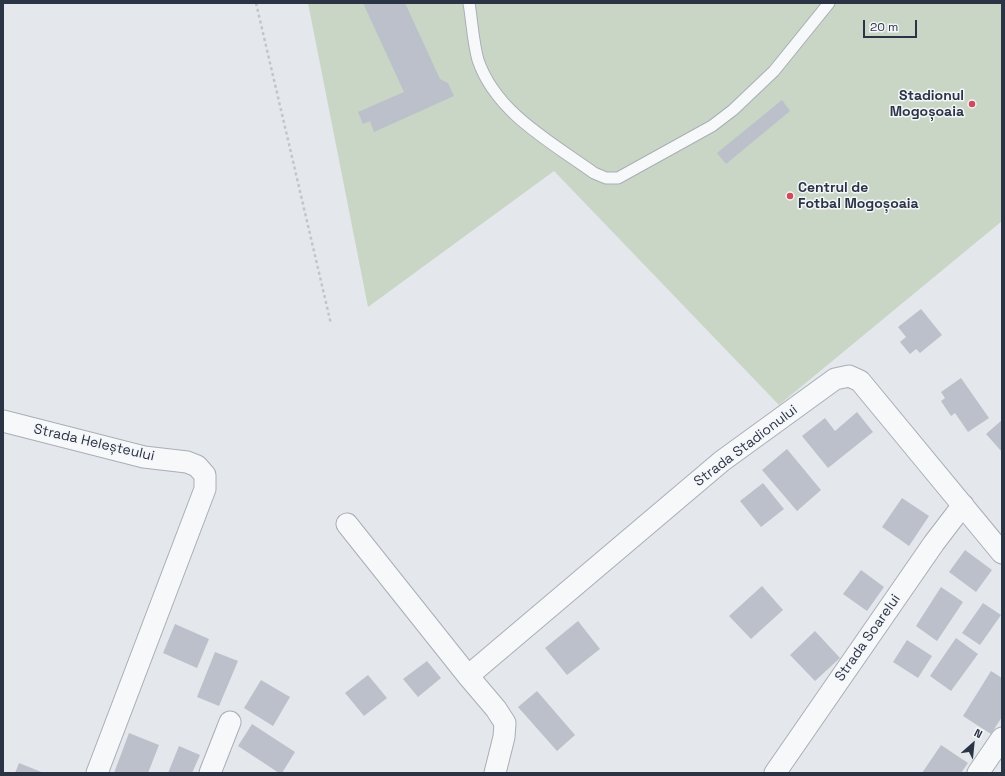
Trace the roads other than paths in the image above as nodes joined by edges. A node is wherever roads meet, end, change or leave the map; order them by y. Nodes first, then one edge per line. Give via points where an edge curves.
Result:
1 (469, 3) edge
2 (828, 3) edge
3 (3, 421) edge
4 (963, 504) junction
5 (348, 524) dead end
6 (1002, 553) edge
7 (468, 676) junction
8 (230, 722) dead end
9 (1002, 738) edge
10 (97, 773) edge
11 (210, 773) edge
12 (495, 773) edge
13 (775, 773) edge
14 (978, 773) edge

1 - 2 lane via 478,59 498,98 518,117 594,173 606,178 618,178 712,126 733,110 774,71
3 - 10 street, Strada Heleșteului via 144,457 187,462 206,475 205,489
4 - 6 street, Strada Stadionului
4 - 7 street, Strada Stadionului via 860,381 849,376 835,379 722,461
4 - 13 street, Strada Soarelui
5 - 7 street
7 - 12 street via 496,709 504,723 504,737
8 - 11 street
9 - 14 street

